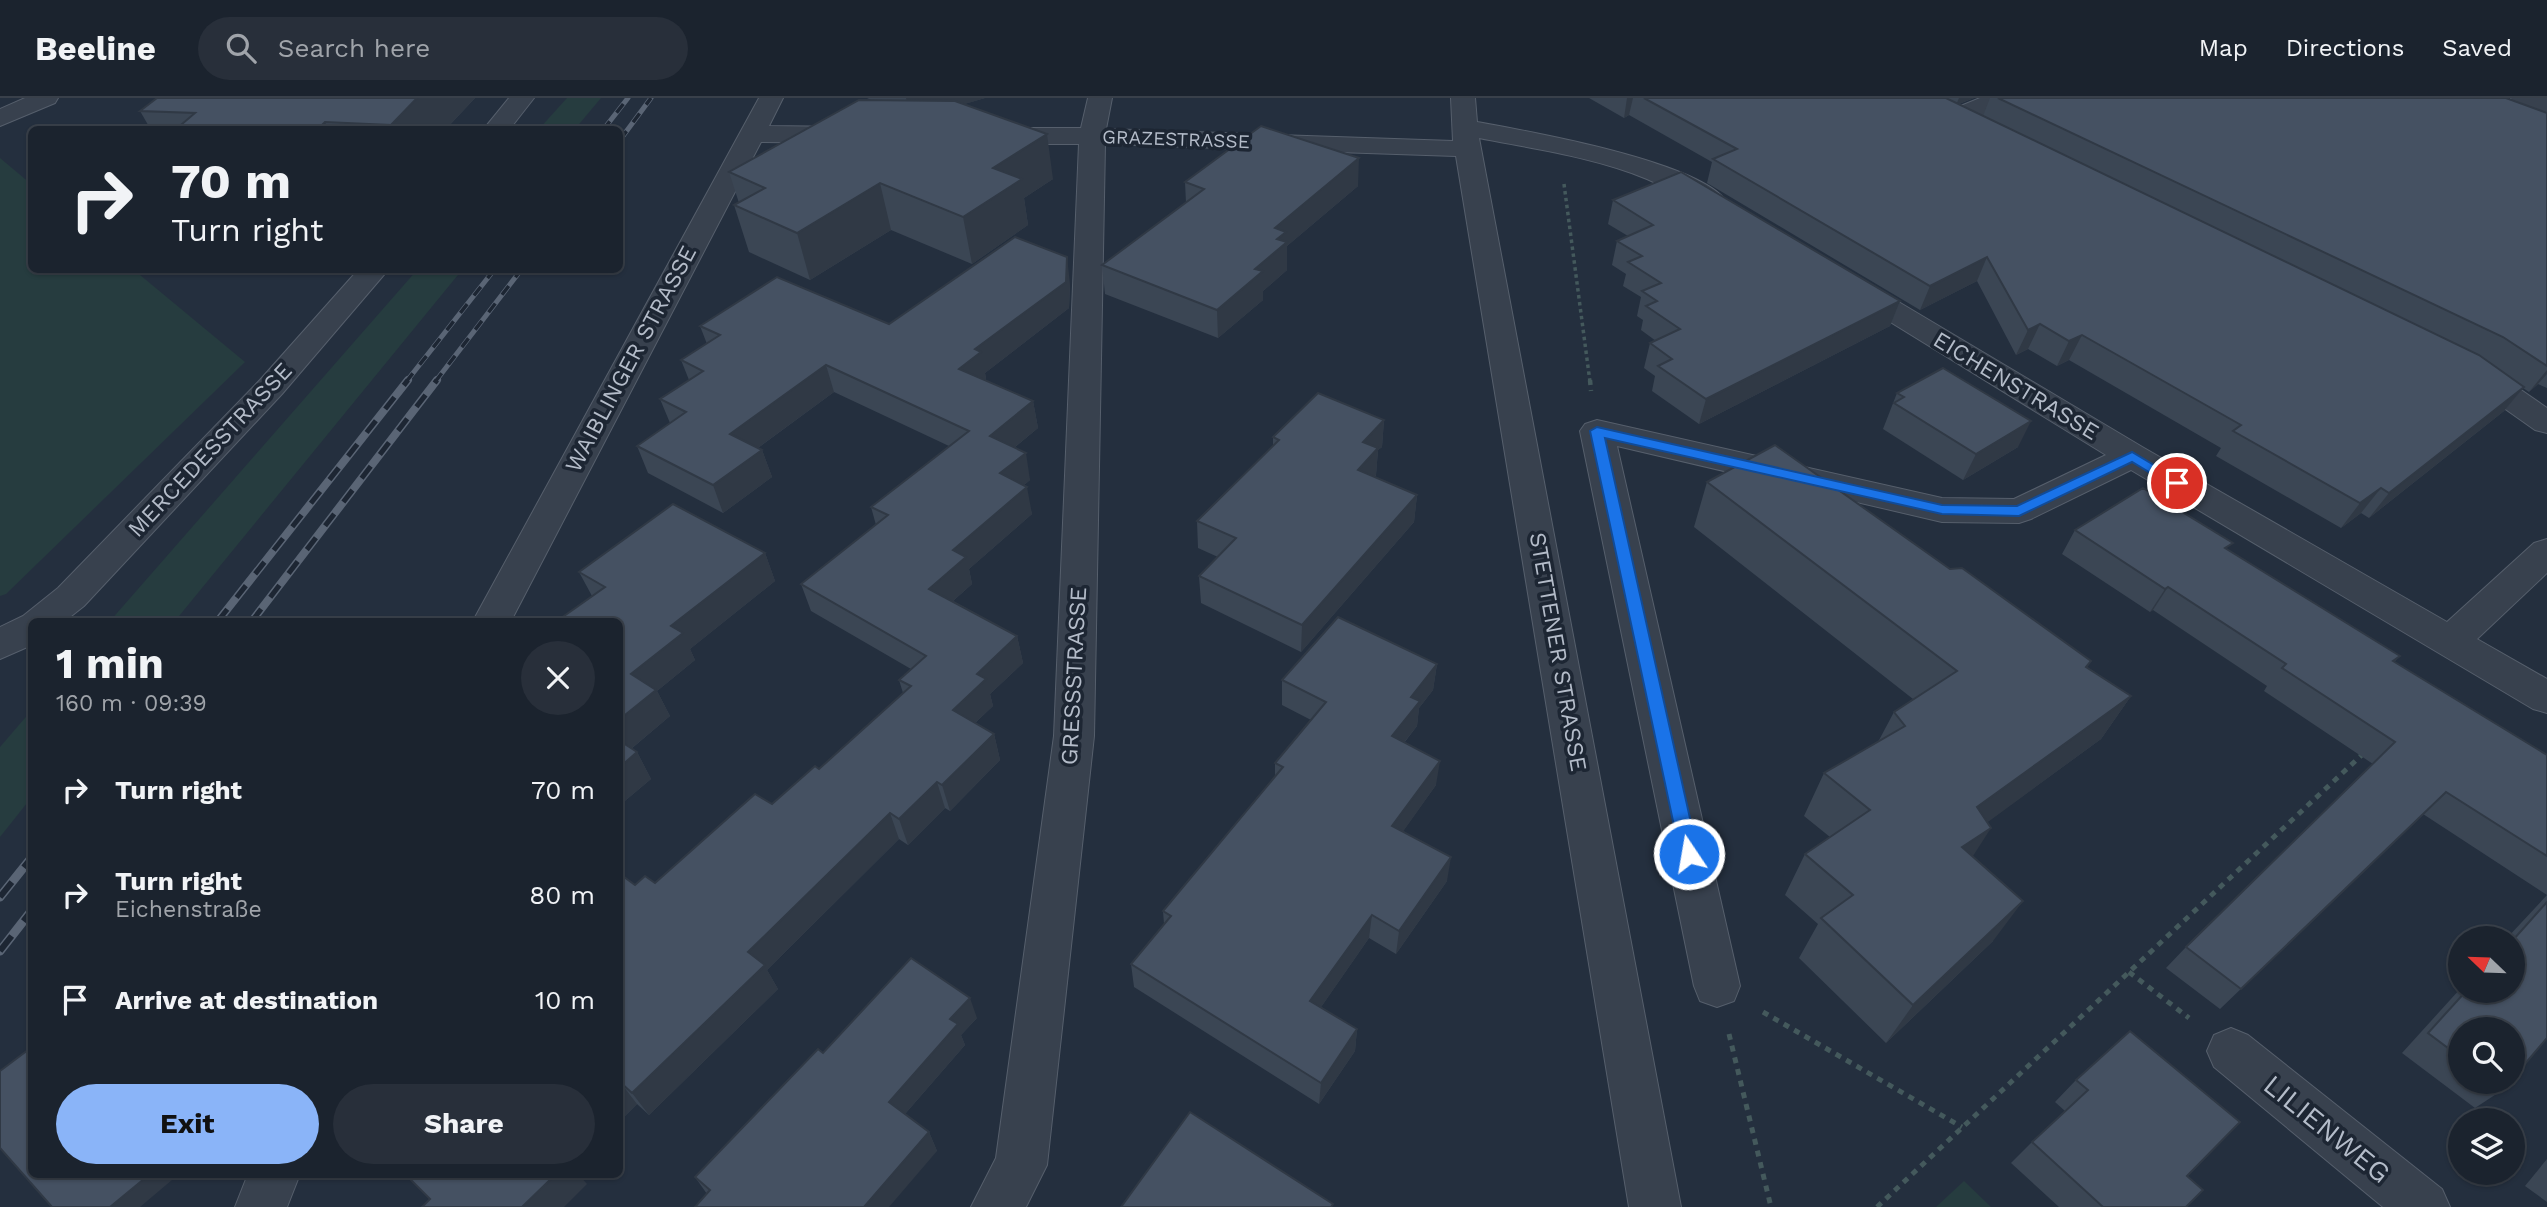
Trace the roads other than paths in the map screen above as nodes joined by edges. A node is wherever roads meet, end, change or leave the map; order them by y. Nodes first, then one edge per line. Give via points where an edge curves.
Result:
1 (46, 98) edge
2 (522, 98) edge
3 (771, 98) edge
4 (1100, 98) edge
5 (2001, 98) edge
6 (2524, 98) edge
7 (2547, 106) edge
8 (0, 118) edge
9 (1465, 124) edge
10 (498, 126) edge
11 (752, 134) junction
12 (874, 135) edge
13 (970, 135) edge
14 (1092, 136) junction
15 (1992, 136) edge
16 (1743, 219) edge
17 (1826, 270) edge
18 (370, 273) edge
19 (2448, 359) edge
20 (2547, 422) edge
21 (2132, 456) junction
22 (2547, 552) edge
23 (43, 618) edge
24 (494, 618) edge
25 (28, 629) edge
26 (2450, 642) junction
27 (0, 645) edge
28 (2547, 698) edge
29 (1717, 986) road end
30 (2231, 1051) road end
31 (272, 1178) edge
32 (261, 1207) edge
33 (997, 1207) edge
34 (1655, 1207) edge
35 (2424, 1207) edge

1 - 8 street
2 - 10 street
3 - 11 street, WAIBLINGER STRASSE
4 - 14 street, GRAZESTRASSE
5 - 15 street via 1945,113
6 - 7 street
9 - 14 street, GRAZESTRASSE
9 - 16 street via 1632,164 1696,191
9 - 34 street, STETTENER STRASSE
11 - 12 street
11 - 24 street, WAIBLINGER STRASSE
13 - 14 street, GRAZESTRASSE
14 - 33 street, GRESSSTRASSE via 1074,736 1021,1165
17 - 21 street, EICHENSTRASSE
18 - 23 street, MERCEDESSTRASSE via 271,387 71,597
19 - 20 street via 2472,370
21 - 26 street, EICHENSTRASSE
21 - 29 street via 2019,511 1942,509 1597,431
22 - 26 street
25 - 27 street
26 - 28 street, EICHENSTRASSE
30 - 35 street, LILIENWEG
31 - 32 street

